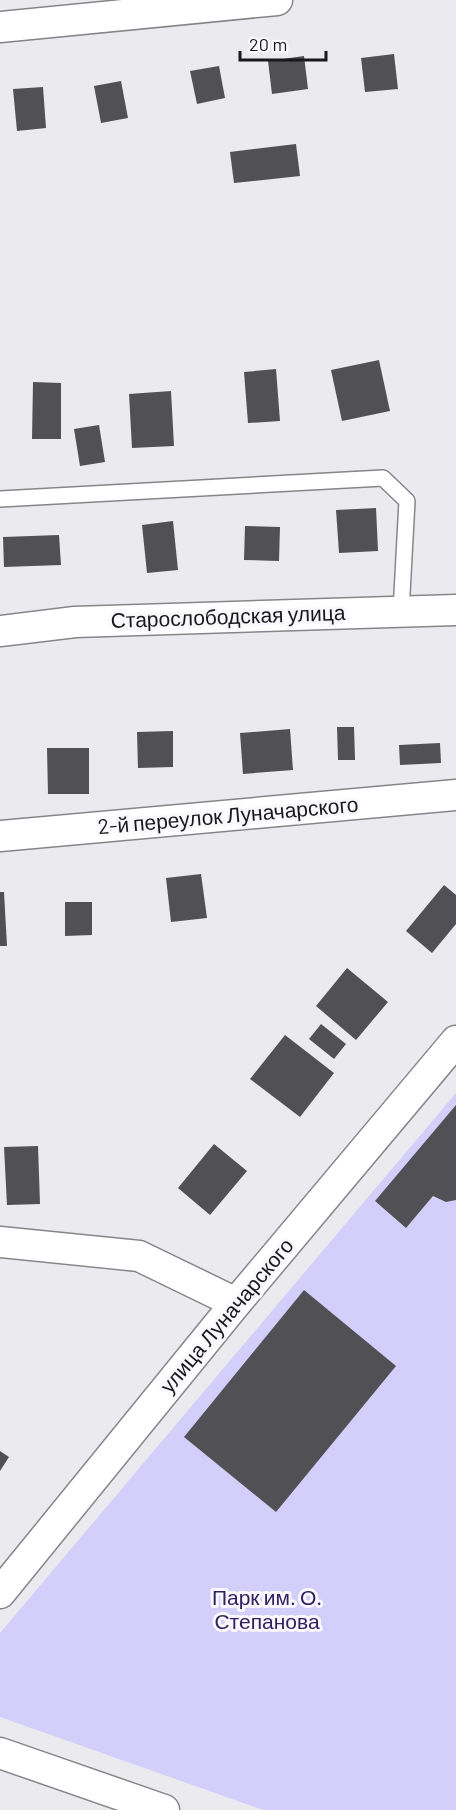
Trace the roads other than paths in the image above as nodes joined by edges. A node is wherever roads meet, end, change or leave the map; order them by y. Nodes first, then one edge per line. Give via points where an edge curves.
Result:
1 (277, 0) edge
2 (0, 27) edge
3 (0, 499) edge
4 (456, 610) edge
5 (401, 612) junction
6 (0, 631) edge
7 (456, 795) edge
8 (0, 836) edge
9 (456, 1041) edge
10 (0, 1242) edge
11 (236, 1303) junction
12 (0, 1593) edge
13 (0, 1753) edge
14 (164, 1810) edge

1 - 2 street
3 - 5 lane via 383,478 407,501
4 - 5 street, Старослободская улица
5 - 6 street, Старослободская улица via 75,622
7 - 8 street, 2-й переулок Луначарского
9 - 11 street, улица Луначарского
10 - 11 street via 139,1256
11 - 12 street, улица Луначарского
13 - 14 street

